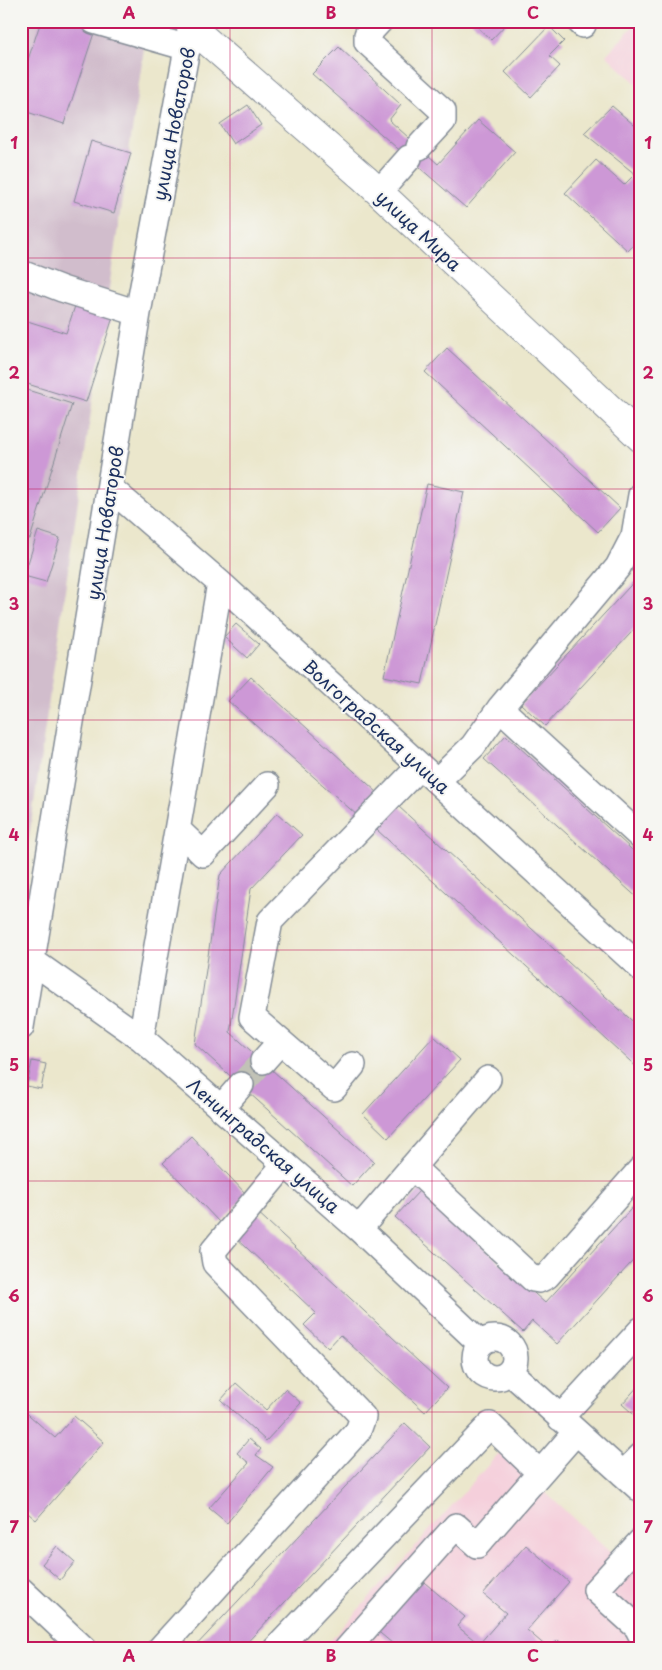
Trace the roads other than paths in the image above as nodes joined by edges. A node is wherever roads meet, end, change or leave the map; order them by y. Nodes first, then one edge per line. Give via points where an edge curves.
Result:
1 (94, 21) edge
2 (380, 21) edge
3 (190, 32) edge
4 (379, 192) junction
5 (21, 273) edge
6 (138, 313) junction
7 (641, 438) edge
8 (110, 488) junction
9 (641, 495) edge
10 (220, 583) junction
11 (500, 708) junction
12 (428, 773) junction
13 (266, 784) dead end
14 (178, 830) junction
15 (641, 837) edge
16 (27, 957) edge
17 (641, 968) edge
18 (21, 1027) edge
19 (141, 1038) junction
20 (280, 1042) junction
21 (263, 1062) tunnel mouth
22 (353, 1065) dead end
23 (241, 1086) tunnel mouth
24 (222, 1108) junction
25 (285, 1164) junction
26 (412, 1167) junction
27 (641, 1169) edge
28 (393, 1190) junction
29 (360, 1229) junction
30 (641, 1330) edge
31 (568, 1425) junction
32 (641, 1456) edge
33 (540, 1473) junction
34 (632, 1482) edge
35 (641, 1541) edge
36 (21, 1590) edge
37 (641, 1635) edge
38 (84, 1649) edge
39 (160, 1649) edge
40 (276, 1649) edge
41 (347, 1649) edge

1 - 3 street
2 - 4 street via 367,35 367,42 443,111 443,121
3 - 4 main road, улица Мира
3 - 6 street, улица Новаторов
4 - 7 main road, улица Мира
5 - 6 street via 62,290
6 - 8 street, улица Новаторов
8 - 10 street, Волгоградская улица
8 - 16 street, улица Новаторов
9 - 11 street via 634,536 618,567
10 - 12 street, Волгоградская улица
10 - 14 street
11 - 12 street via 473,746
11 - 15 street
12 - 17 street, Волгоградская улица
12 - 20 street via 270,921 252,1017
13 - 14 street via 203,854
14 - 19 street
16 - 18 street, улица Новаторов
16 - 19 street, Ленинградская улица
19 - 24 street, Ленинградская улица
20 - 21 street
20 - 22 street via 334,1088
23 - 24 street
24 - 25 street, Ленинградская улица
25 - 29 street, Ленинградская улица
25 - 39 street via 213,1250 214,1263 363,1418 358,1431
26 - 27 street via 533,1279 539,1280 547,1276
26 - 28 street
26 - 28 street via 480,1077 383,1181
28 - 29 street
29 - 31 street, Ленинградская улица via 481,1344 495,1338 509,1344 515,1358 510,1372
30 - 31 street
31 - 33 street
31 - 34 street, Ленинградская улица
32 - 34 street
33 - 40 street via 490,1425
33 - 41 street via 477,1545 456,1526
35 - 37 street via 596,1590 637,1627
36 - 38 street

